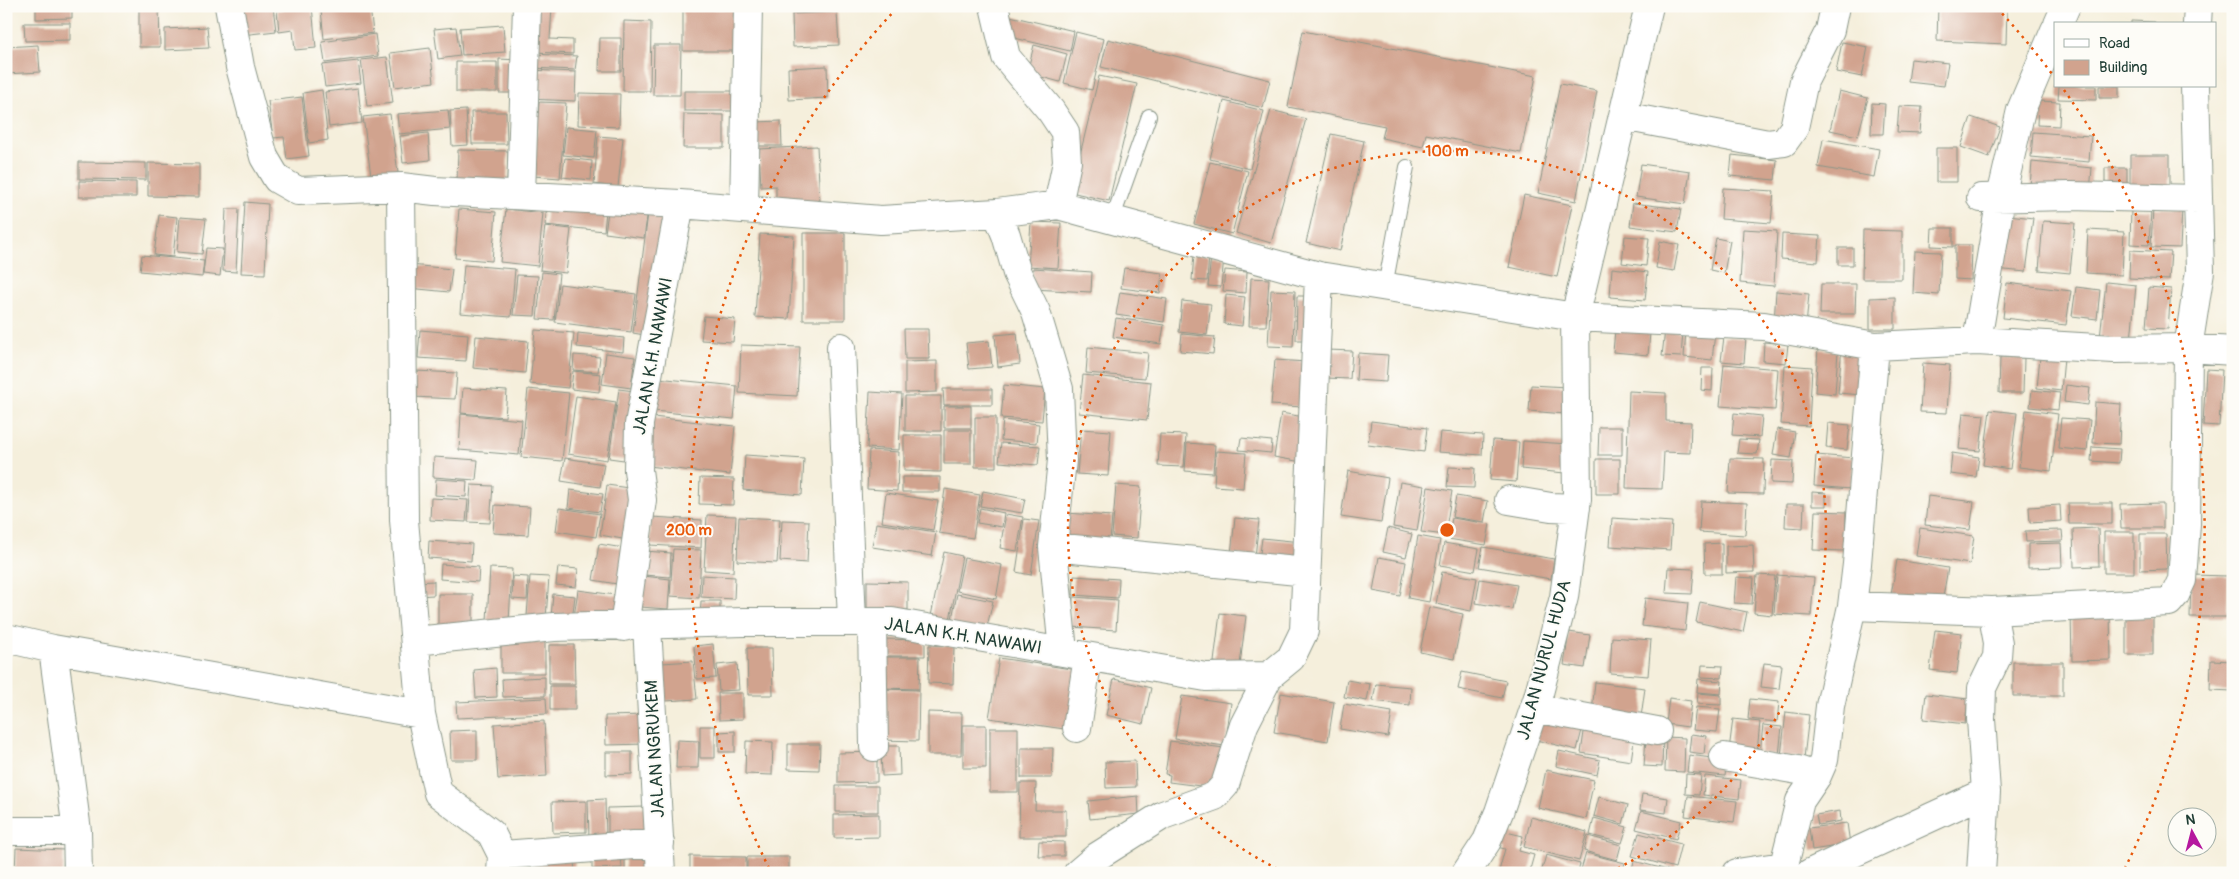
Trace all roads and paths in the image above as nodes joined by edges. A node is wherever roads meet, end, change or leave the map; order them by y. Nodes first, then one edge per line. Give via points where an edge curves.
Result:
1 (229, 6) edge
2 (527, 6) edge
3 (748, 6) edge
4 (994, 6) edge
5 (1649, 6) edge
6 (1835, 6) edge
7 (2066, 6) edge
8 (2198, 6) edge
9 (2059, 22) edge
10 (2197, 22) edge
11 (2054, 32) edge
12 (2196, 88) edge
13 (1149, 116) dead end
14 (1623, 116) junction
15 (1407, 167) dead end
16 (401, 187) junction
17 (521, 195) junction
18 (1991, 198) junction
19 (2198, 199) junction
20 (680, 204) junction
21 (1058, 206) junction
22 (744, 208) junction
23 (997, 213) junction
24 (1112, 220) junction
25 (1319, 276) junction
26 (1385, 286) junction
27 (1575, 317) junction
28 (1978, 341) junction
29 (841, 346) dead end
30 (1875, 346) junction
31 (2188, 348) junction
32 (2233, 351) edge
33 (1509, 500) dead end
34 (1576, 508) junction
35 (1053, 547) junction
36 (1307, 572) junction
37 (1852, 606) junction
38 (1992, 611) junction
39 (862, 622) junction
40 (636, 627) junction
41 (6, 638) edge
42 (415, 641) junction
43 (53, 649) junction
44 (1075, 655) junction
45 (1269, 676) junction
46 (1534, 708) junction
47 (421, 714) junction
48 (1077, 728) dead end
49 (1657, 731) dead end
50 (874, 747) dead end
51 (1724, 757) dead end
52 (1818, 776) junction
53 (1986, 792) junction
54 (6, 831) edge
55 (77, 831) junction
56 (660, 843) junction
57 (501, 864) edge
58 (1783, 869) edge
59 (1475, 871) edge
60 (78, 873) edge
61 (661, 873) edge
62 (1078, 873) edge
63 (1737, 873) edge
64 (1810, 873) edge
65 (1981, 873) edge

1 - 16 street via 240,67 264,157 277,178 298,191
2 - 17 street
3 - 22 street
4 - 21 street via 1006,58 1065,132 1067,162
5 - 14 street, JALAN NURUL HUDA
6 - 14 street via 1830,30 1804,80 1794,128 1784,142 1768,144
7 - 9 street
8 - 10 street
11 - 18 street via 2021,110
12 - 19 street
13 - 24 lane
14 - 27 street, JALAN NURUL HUDA
15 - 26 lane
16 - 17 street
16 - 42 street via 404,520
17 - 20 street
18 - 19 street
18 - 28 street
19 - 31 street via 2200,271
20 - 22 street
20 - 40 street, JALAN K.H. NAWAWI via 639,424 638,470 642,500
21 - 23 street
21 - 24 street
22 - 23 street via 881,220
23 - 35 street via 1017,273 1036,312 1059,389 1062,460
24 - 25 street
25 - 26 street
25 - 36 street
26 - 27 street
27 - 30 street via 1764,326
27 - 34 street, JALAN NURUL HUDA
28 - 30 street
28 - 31 street via 2114,349
29 - 39 street
30 - 37 street
31 - 32 street
31 - 38 street via 2186,524 2182,580 2175,595 2169,602
33 - 34 street
34 - 46 street, JALAN NURUL HUDA via 1564,597
35 - 36 street
35 - 44 street
36 - 45 street via 1304,631 1291,658
37 - 38 street
37 - 52 street via 1830,706 1824,760
38 - 53 street via 1998,643 1997,657 1982,688
39 - 40 street, JALAN K.H. NAWAWI via 744,622
39 - 44 street, JALAN K.H. NAWAWI via 892,622
39 - 50 street
40 - 42 street, JALAN K.H. NAWAWI via 554,628
40 - 56 street, JALAN NGRUKEM
41 - 43 street
42 - 47 street
43 - 47 street
43 - 55 street
44 - 45 street, JALAN K.H. NAWAWI via 1206,678
44 - 48 street
45 - 62 street via 1244,725 1225,785 1215,796 1164,815 1098,856
46 - 49 street
46 - 59 street, JALAN NURUL HUDA
47 - 57 street via 438,793 490,833
51 - 52 street
52 - 58 street via 1800,801
53 - 64 street
53 - 65 street
54 - 55 street
55 - 60 street
56 - 57 street
56 - 61 street, JALAN NGRUKEM
58 - 63 street

